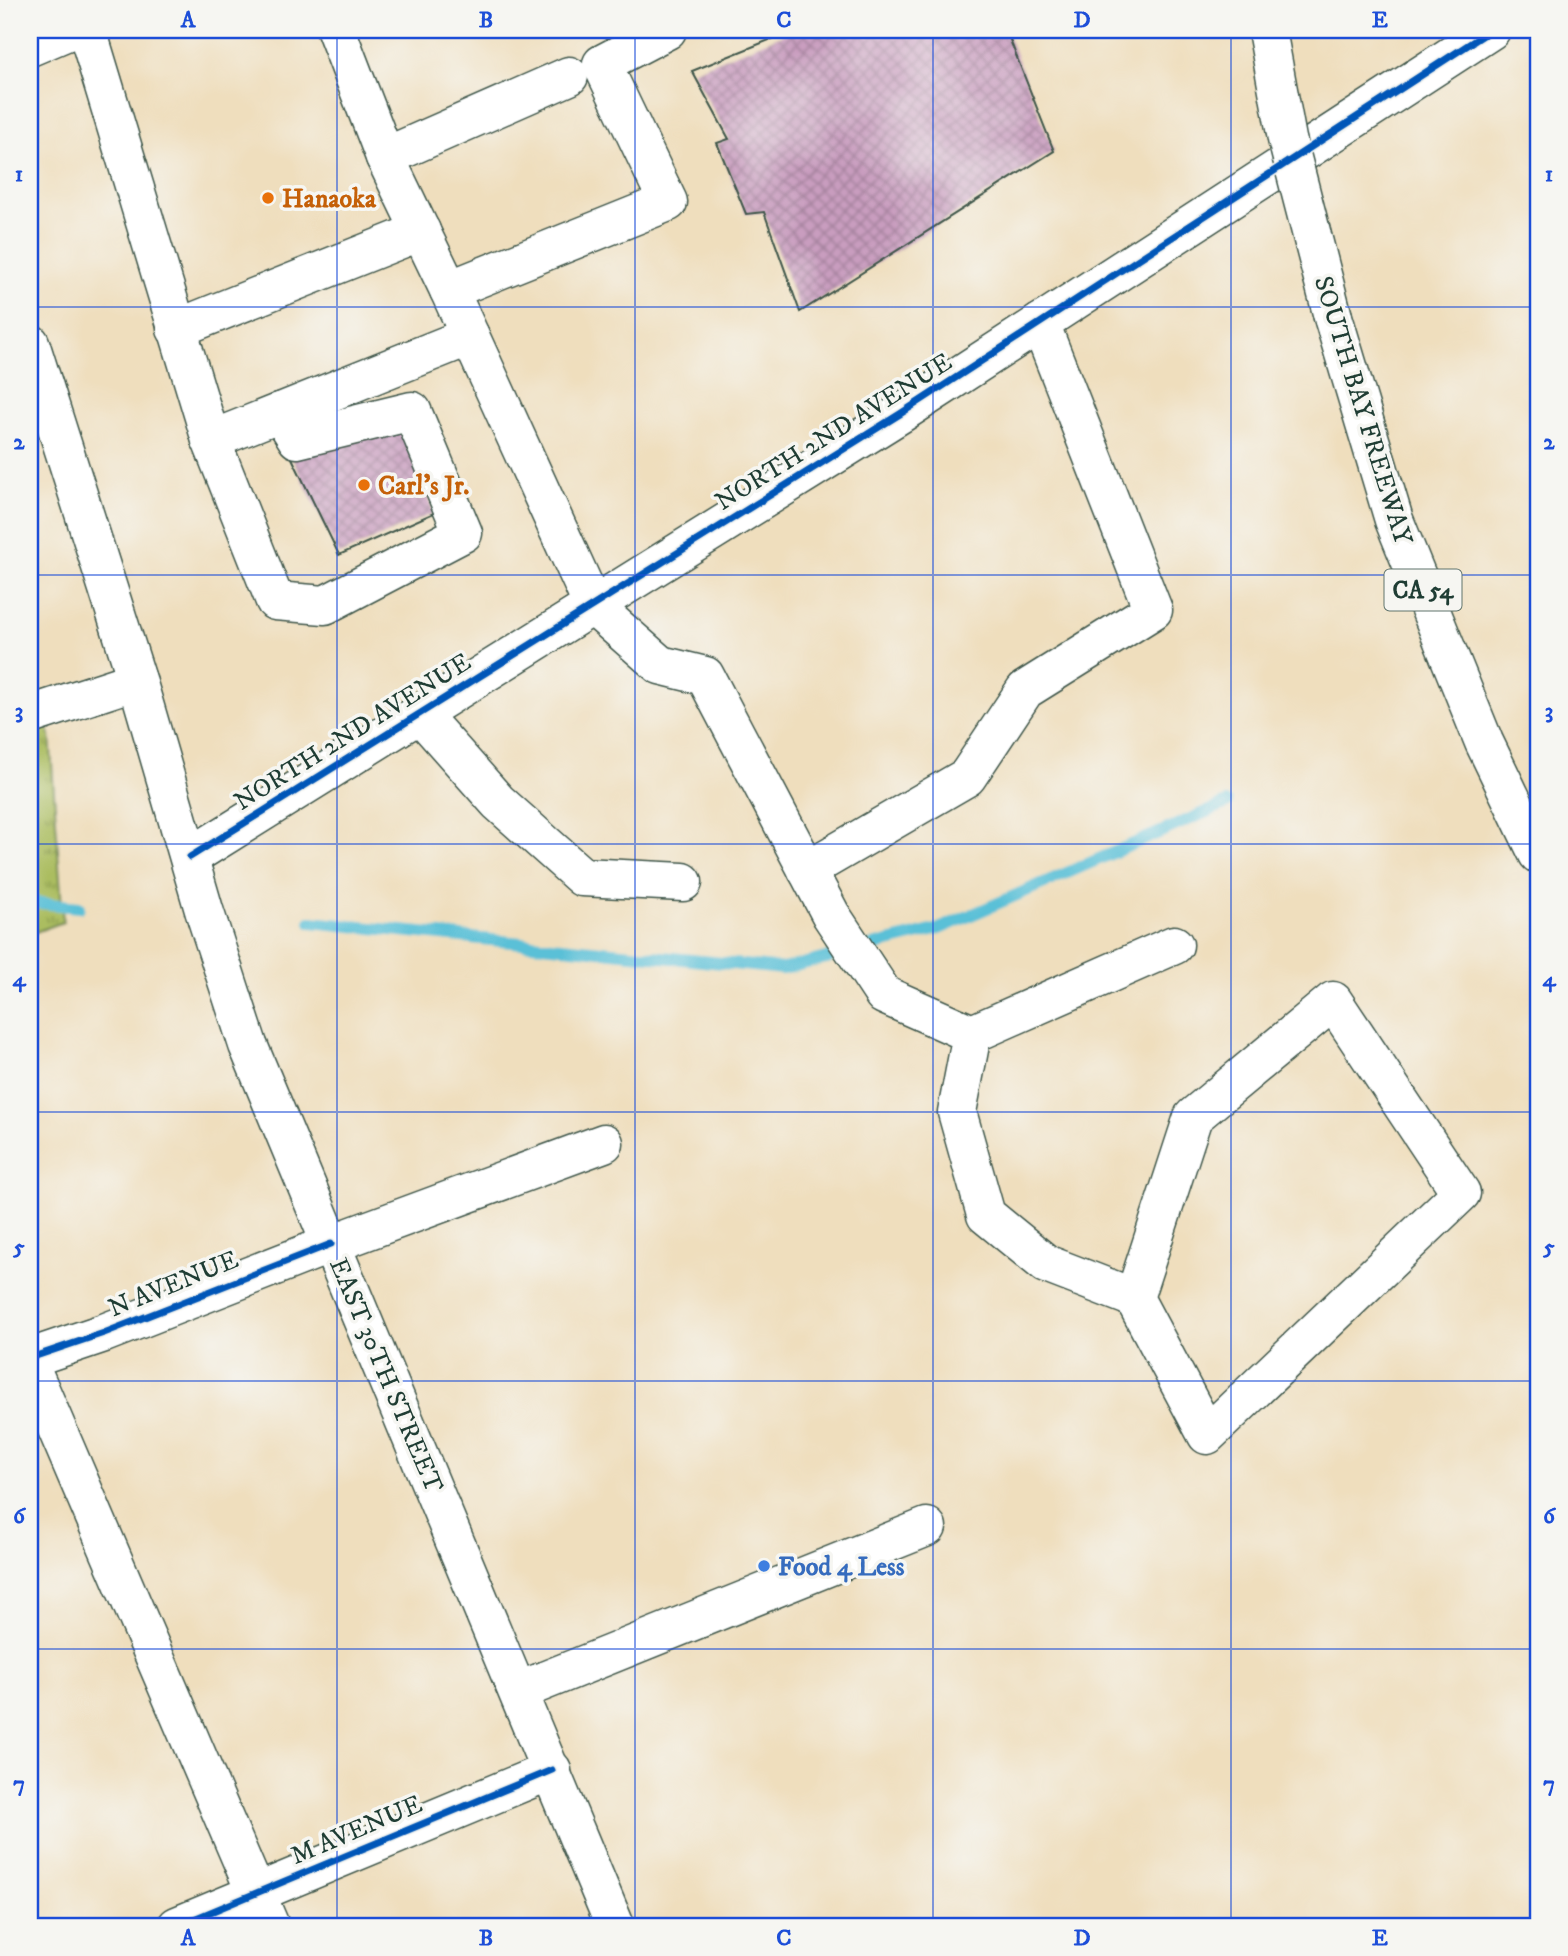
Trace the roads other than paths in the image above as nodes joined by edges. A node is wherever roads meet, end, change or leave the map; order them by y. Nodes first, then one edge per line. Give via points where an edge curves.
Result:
1 (70, 30) edge
2 (87, 30) edge
3 (336, 30) edge
4 (667, 30) edge
5 (1268, 30) edge
6 (1491, 30) edge
7 (30, 47) edge
8 (569, 76) dead end
9 (385, 157) junction
10 (421, 231) junction
11 (449, 290) junction
12 (1040, 323) junction
13 (176, 329) junction
14 (470, 336) junction
15 (30, 343) edge
16 (279, 412) junction
17 (211, 440) junction
18 (593, 606) junction
19 (133, 668) junction
20 (420, 714) junction
21 (30, 715) edge
22 (1538, 854) edge
23 (190, 857) junction
24 (807, 870) junction
25 (682, 882) dead end
26 (1174, 945) dead end
27 (972, 1034) junction
28 (604, 1143) dead end
29 (331, 1244) junction
30 (1134, 1298) junction
31 (30, 1358) edge
32 (30, 1366) edge
33 (927, 1527) dead end
34 (519, 1690) junction
35 (552, 1770) junction
36 (263, 1910) edge
37 (177, 1926) edge
38 (615, 1926) edge

1 - 7 main road
2 - 13 main road
3 - 9 main road
4 - 11 main road via 602,64 668,202
5 - 22 main road, SOUTH BAY FREEWAY / CA 54, bridge via 1287,139 1333,317 1394,520 1483,742
6 - 12 main road, NORTH 2ND AVENUE
8 - 9 main road
9 - 10 main road
10 - 11 main road
10 - 13 main road
11 - 14 main road
12 - 18 main road, NORTH 2ND AVENUE
12 - 24 main road via 1153,610 1025,690 967,777
13 - 17 main road
14 - 16 main road
14 - 18 main road
15 - 19 main road, EAST 30TH STREET
16 - 17 main road
16 - 17 main road via 297,439 412,411 463,533 325,605 275,601
18 - 20 main road, NORTH 2ND AVENUE
18 - 24 main road via 660,665 705,676
19 - 21 main road
19 - 23 main road, EAST 30TH STREET
20 - 23 main road, NORTH 2ND AVENUE
20 - 25 main road via 498,802 582,877
23 - 29 main road, EAST 30TH STREET via 248,1045
24 - 27 main road via 884,995
26 - 27 main road
27 - 30 main road via 957,1112 986,1215 1045,1264
28 - 29 main road, N AVENUE
29 - 31 main road, N AVENUE
29 - 34 main road, EAST 30TH STREET
30 - 30 main road via 1207,1435 1461,1193 1333,1001 1193,1117
32 - 36 main road
33 - 34 main road
34 - 35 main road, EAST 30TH STREET
35 - 36 main road, M AVENUE
35 - 38 main road, EAST 30TH STREET
36 - 37 main road, M AVENUE

